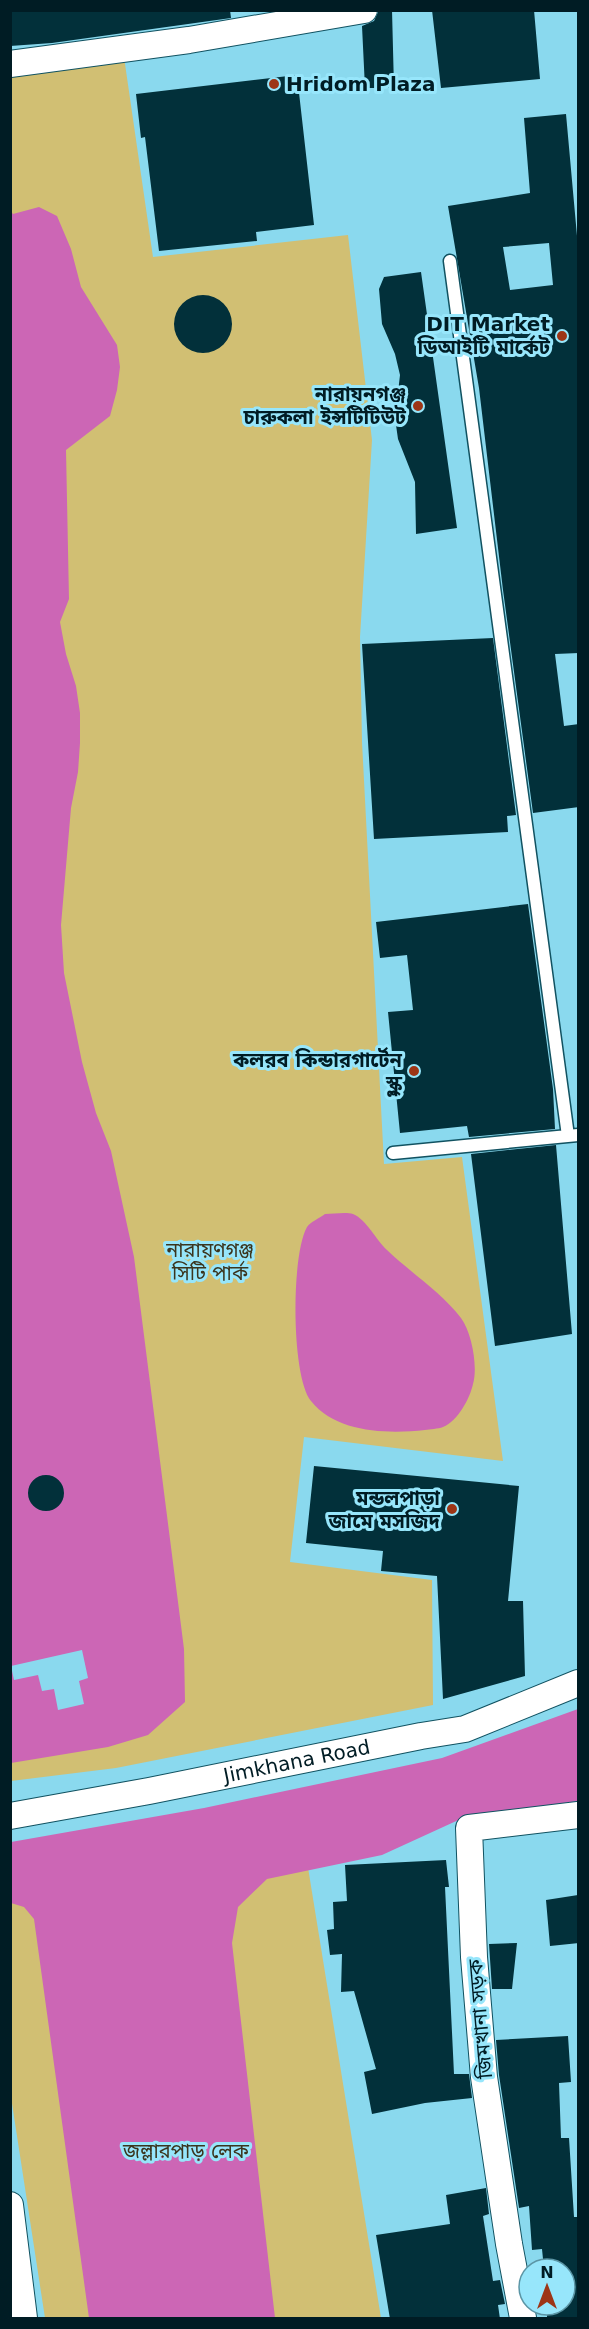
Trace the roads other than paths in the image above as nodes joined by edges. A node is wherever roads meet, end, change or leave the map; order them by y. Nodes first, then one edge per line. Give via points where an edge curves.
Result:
1 (364, 10) edge
2 (10, 64) edge
3 (450, 261) dead end
4 (573, 1135) edge
5 (393, 1153) dead end
6 (579, 1683) edge
7 (579, 1815) edge
8 (10, 1816) edge
9 (10, 2205) edge
10 (24, 2319) edge
11 (523, 2319) edge

1 - 2 street via 189,40
3 - 4 lane
4 - 5 lane
6 - 8 street, Jimkhana Road via 465,1729
7 - 11 street, জিমখানা সড়ক via 469,1828 484,2077
9 - 10 street

